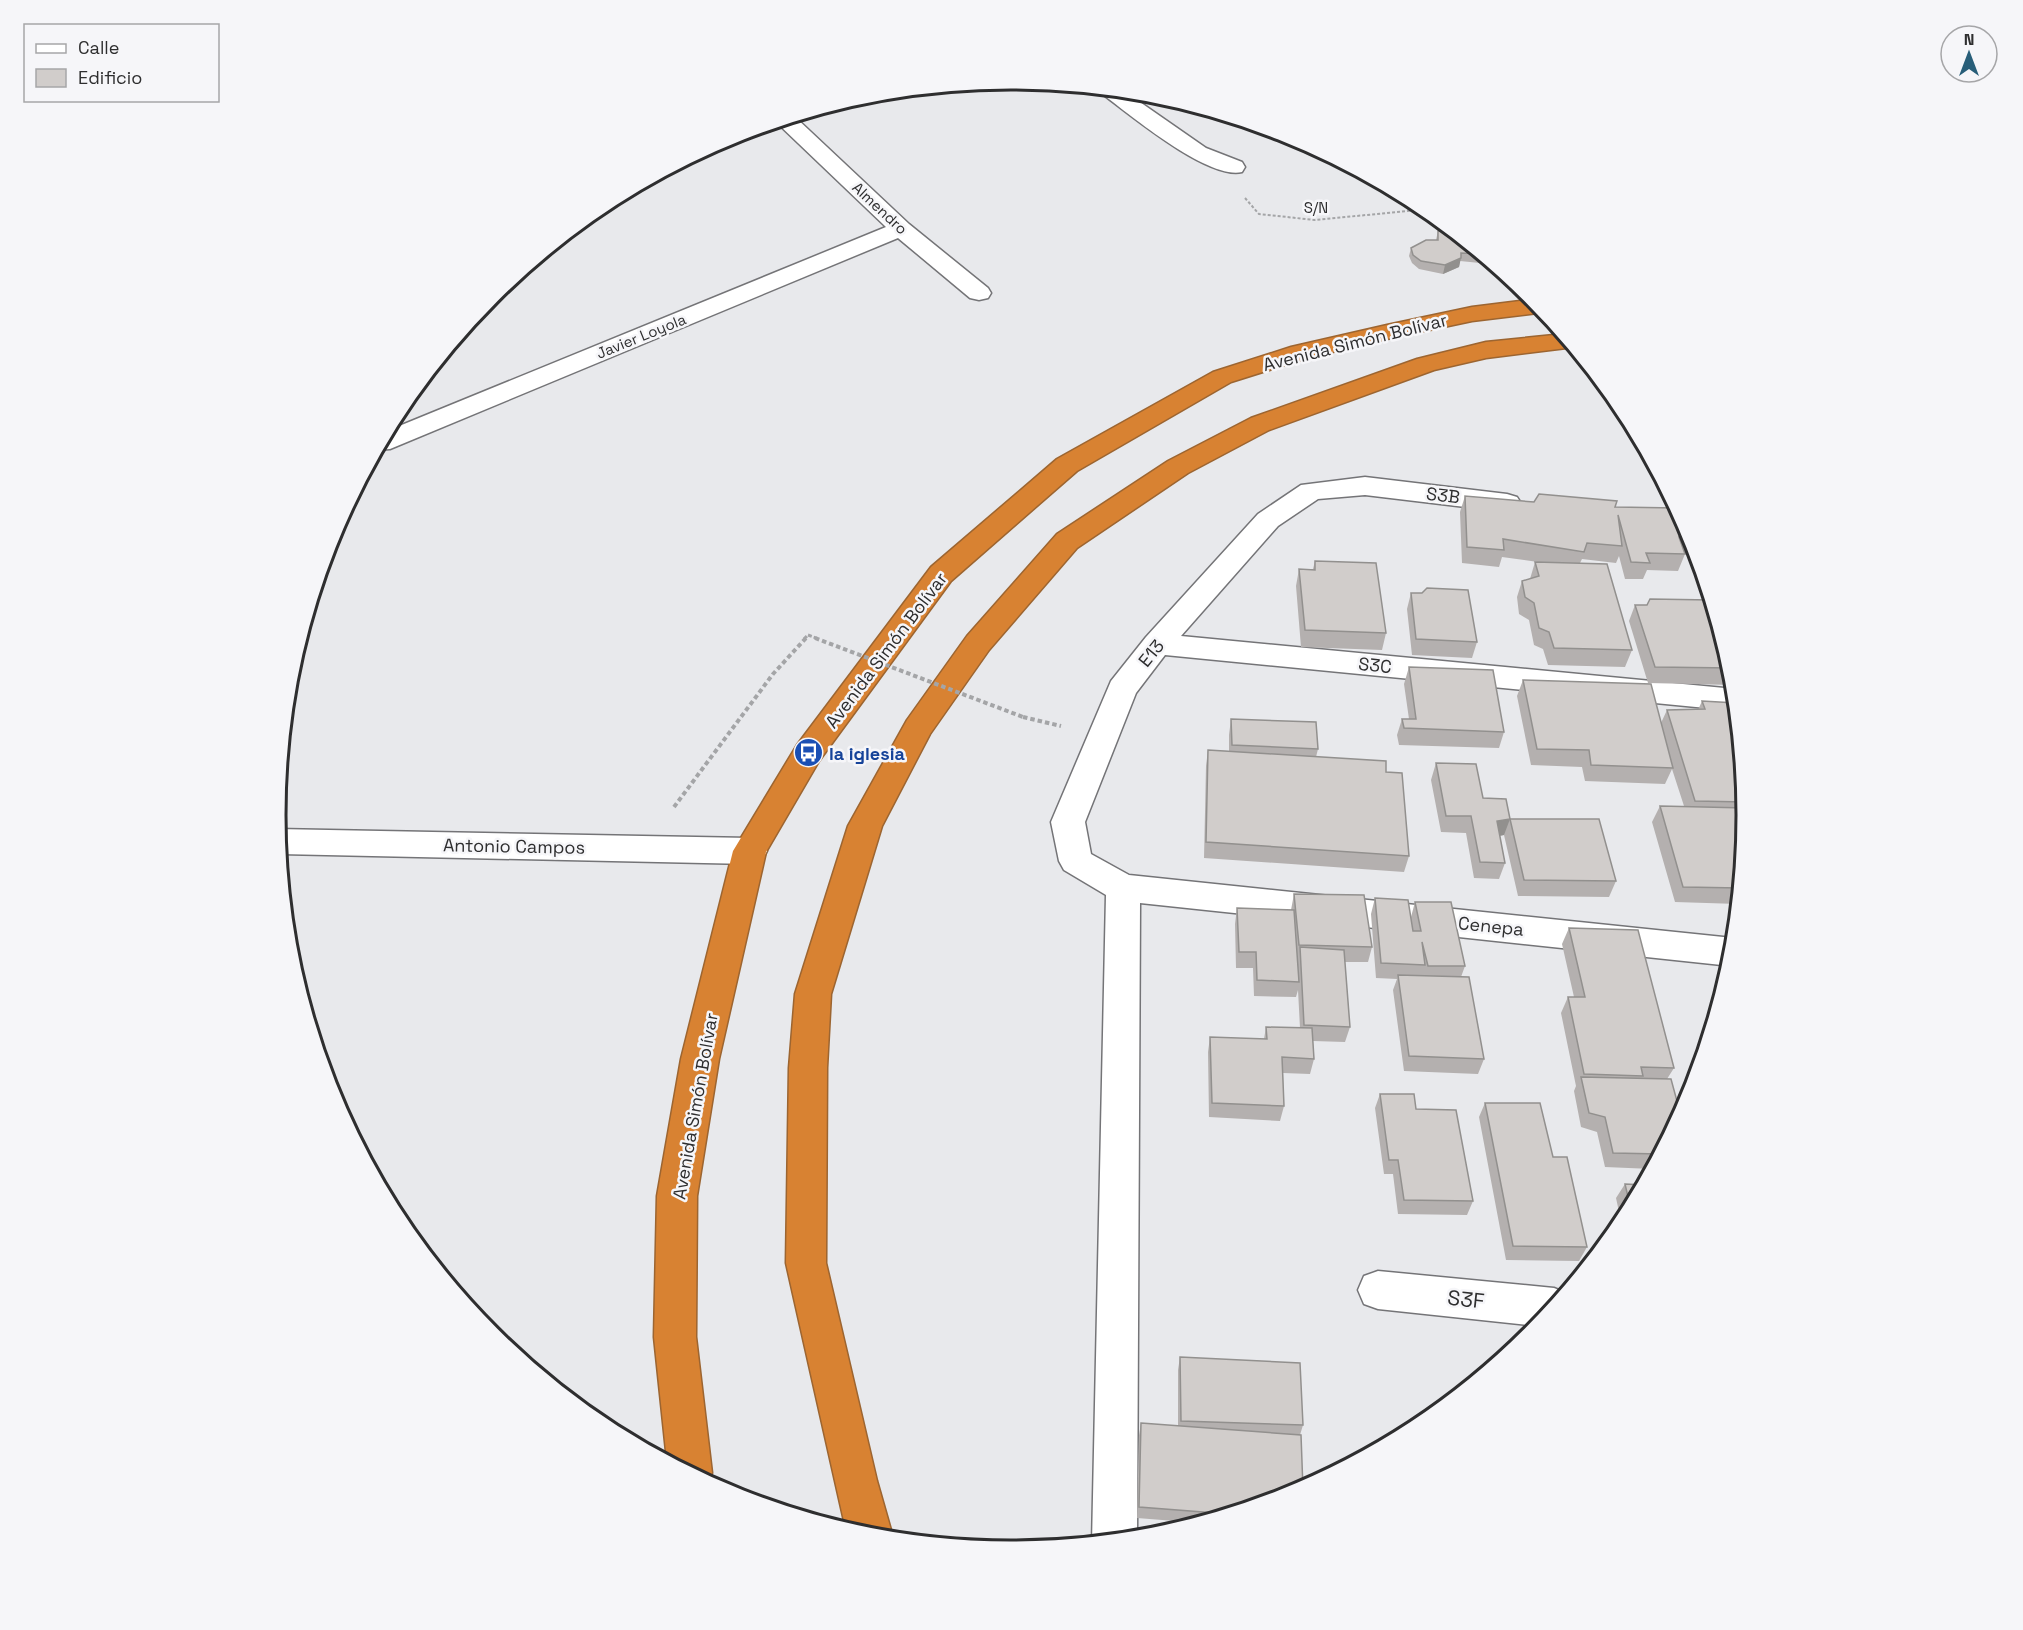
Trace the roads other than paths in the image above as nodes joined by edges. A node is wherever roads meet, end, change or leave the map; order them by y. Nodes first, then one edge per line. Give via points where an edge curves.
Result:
1 (1122, 99) edge
2 (791, 124) edge
3 (1234, 167) road end
4 (901, 229) junction
5 (979, 293) dead end
6 (1529, 307) edge
7 (1561, 342) edge
8 (393, 438) edge
9 (1311, 490) joint
10 (1534, 505) edge
11 (1157, 644) junction
12 (1727, 699) edge
13 (287, 841) edge
14 (750, 851) junction
15 (1076, 861) joint
16 (1123, 888) junction
17 (1724, 951) edge
18 (1378, 1290) dead end
19 (1544, 1307) edge
20 (689, 1464) edge
21 (867, 1525) edge
22 (1114, 1533) edge

1 - 3 street via 1198,153
2 - 4 street, Almendro
4 - 5 street, Almendro
4 - 8 street, Javier Loyola
6 - 14 highway, Avenida Simón Bolívar via 1472,314 1388,332 1300,352 1222,377 1067,465 941,574 808,753
7 - 21 highway via 1486,350 1426,364 1260,424 1178,467 1067,541 978,643 918,728 865,826 813,994 808,1068 806,1263
9 - 10 street, S3B via 1365,486
9 - 11 street, E13 via 1268,520
11 - 12 street, S3C
11 - 15 street, E13 via 1122,689 1068,822
13 - 14 street, Antonio Campos
14 - 20 highway, Avenida Simón Bolívar via 700,1059 677,1196 675,1337
15 - 16 street, Cenepa
16 - 17 street, Cenepa
16 - 22 street
18 - 19 street, S3F

